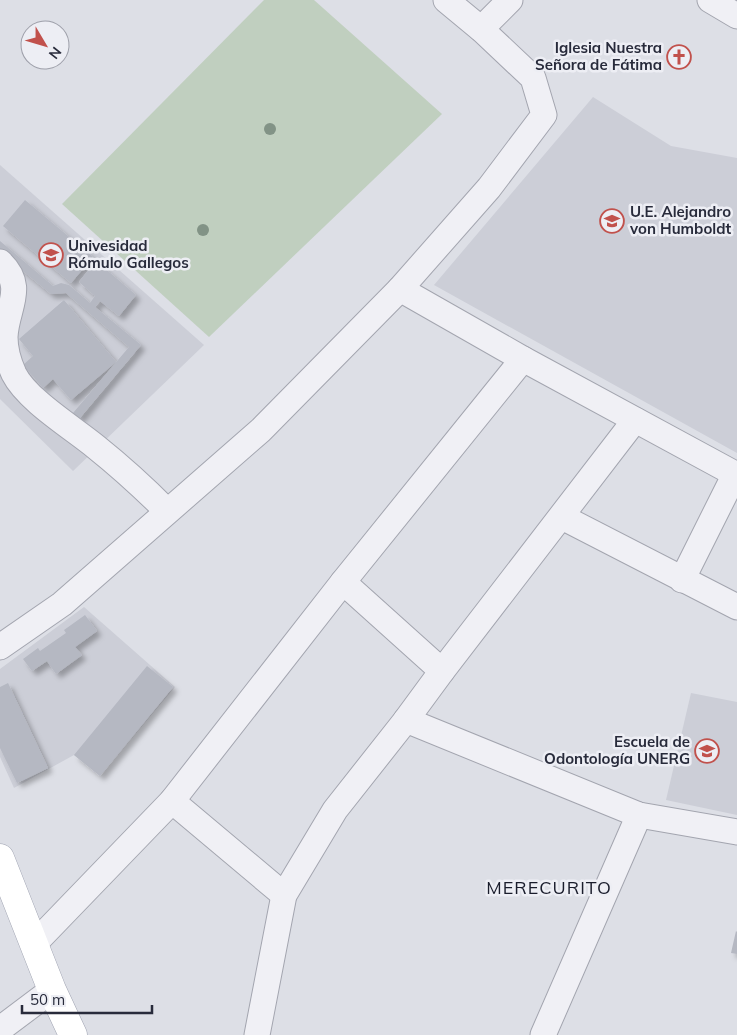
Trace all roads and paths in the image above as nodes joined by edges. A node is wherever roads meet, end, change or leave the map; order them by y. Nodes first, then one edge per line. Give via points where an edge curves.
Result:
1 (446, 0) edge
2 (510, 0) edge
3 (710, 0) edge
4 (737, 16) edge
5 (482, 29) junction
6 (0, 262) edge
7 (400, 289) junction
8 (523, 359) junction
9 (635, 420) junction
10 (736, 474) edge
11 (167, 511) junction
12 (562, 517) junction
13 (682, 580) junction
14 (343, 582) junction
15 (737, 607) edge
16 (0, 647) edge
17 (442, 671) junction
18 (406, 720) junction
19 (172, 801) junction
20 (638, 815) junction
21 (737, 832) edge
22 (0, 858) edge
23 (284, 895) junction
24 (34, 944) junction
25 (52, 990) junction
26 (0, 1029) edge
27 (72, 1035) edge
28 (257, 1035) edge
29 (544, 1035) edge

1 - 5 street
2 - 5 street
3 - 4 street
5 - 7 street via 533,78 544,115 489,188
6 - 11 street via 15,286 5,339 14,374 20,384
7 - 8 street
7 - 11 street via 261,430
8 - 9 street
8 - 14 street
9 - 10 street
9 - 12 street
10 - 13 street
11 - 16 street via 62,604
12 - 13 street
12 - 17 street
13 - 15 street
14 - 17 street
14 - 19 street
17 - 18 street
18 - 20 street
18 - 23 street via 335,810
19 - 23 street
19 - 24 street
20 - 21 street
20 - 29 street
22 - 24 main road
23 - 28 street
24 - 25 main road
25 - 26 street
25 - 27 main road

